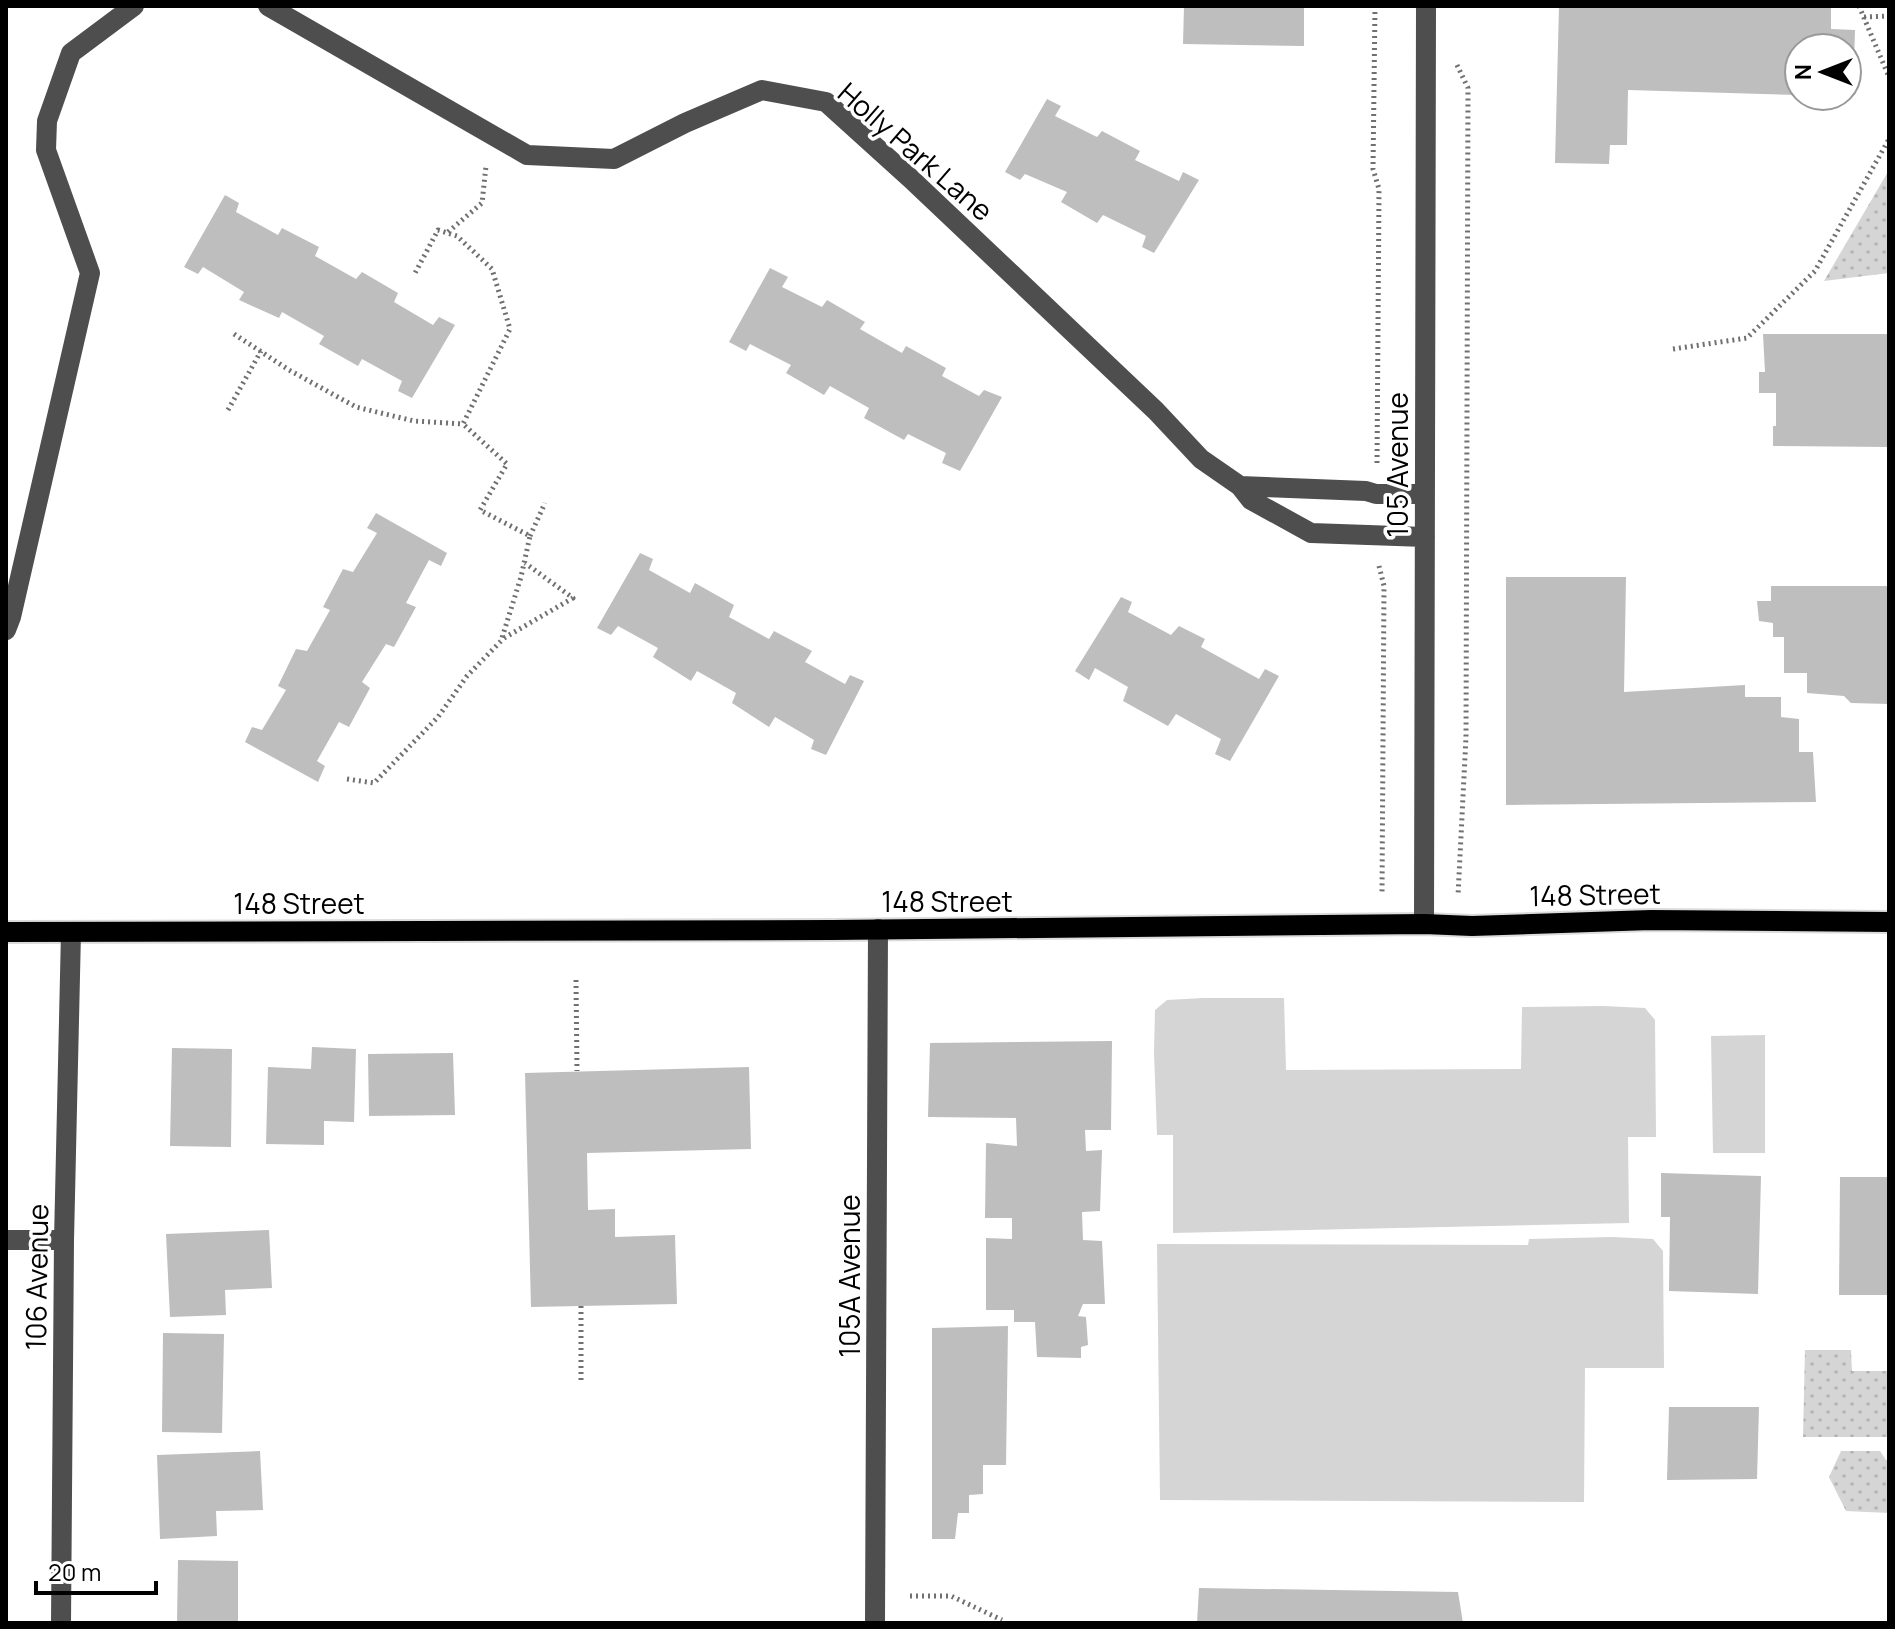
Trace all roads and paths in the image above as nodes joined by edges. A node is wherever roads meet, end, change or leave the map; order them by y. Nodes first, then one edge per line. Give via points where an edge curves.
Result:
1 (134, 6) edge
2 (268, 6) edge
3 (1426, 6) edge
4 (1859, 6) edge
5 (1889, 16) edge
6 (1864, 17) junction
7 (1456, 61) dead end
8 (1889, 77) edge
9 (495, 136) junction
10 (1889, 139) edge
11 (447, 233) junction
12 (414, 275) dead end
13 (234, 334) dead end
14 (1673, 349) dead end
15 (261, 351) junction
16 (228, 410) dead end
17 (463, 424) junction
18 (1240, 486) junction
19 (1425, 494) junction
20 (545, 503) dead end
21 (530, 536) junction
22 (1425, 537) junction
23 (525, 563) junction
24 (6, 630) edge
25 (502, 639) junction
26 (347, 779) dead end
27 (1889, 922) edge
28 (1424, 924) junction
29 (1458, 925) junction
30 (878, 929) junction
31 (6, 932) edge
32 (71, 932) junction
33 (576, 980) dead end
34 (577, 1071) dead end
35 (6, 1240) edge
36 (64, 1240) junction
37 (581, 1306) dead end
38 (581, 1384) dead end
39 (910, 1596) dead end
40 (1002, 1620) dead end
41 (61, 1623) edge
42 (875, 1623) edge

1 - 24 street via 71,53 47,121 46,150 90,273
2 - 9 street, Holly Park Lane
3 - 19 street, 105 Avenue
4 - 6 path
5 - 6 path
6 - 8 path
7 - 29 path via 1468,88 1466,737
9 - 11 path via 487,156 482,203
9 - 18 street, Holly Park Lane via 527,155 614,159 762,90 826,102 1201,459
10 - 14 path via 1815,271 1747,338
11 - 12 path via 438,230
11 - 17 path via 492,269 510,329
13 - 15 path
15 - 16 path
15 - 17 path via 356,407 414,421
17 - 21 path via 507,464 480,510
18 - 19 street
18 - 22 street, Holly Park Lane via 1251,500 1311,533
19 - 22 street, 105 Avenue
20 - 21 path
21 - 23 path
22 - 28 street, 105 Avenue
23 - 25 path
23 - 25 path via 573,598
25 - 26 path via 374,783
27 - 29 main road, 148 Street
28 - 29 main road, 148 Street
28 - 30 main road, 148 Street
30 - 32 main road, 148 Street
30 - 42 street, 105A Avenue
31 - 32 main road, 148 Street
32 - 36 street, 106 Avenue
33 - 34 path
35 - 36 street
36 - 41 street, 106 Avenue
37 - 38 path
39 - 40 path via 951,1596

